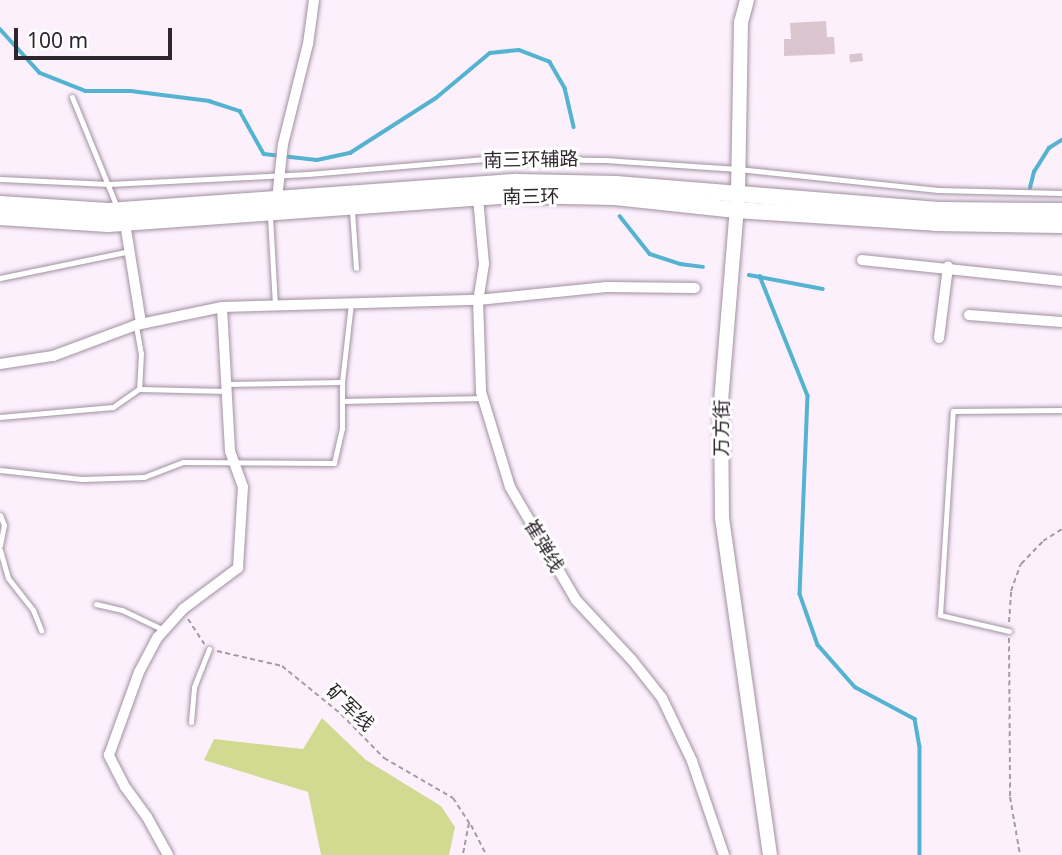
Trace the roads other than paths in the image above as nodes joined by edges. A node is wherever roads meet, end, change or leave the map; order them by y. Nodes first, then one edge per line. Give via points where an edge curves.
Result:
1 (314, 0) edge
2 (747, 0) edge
3 (72, 97) dead end
4 (738, 169) junction
5 (278, 171) junction
6 (0, 179) edge
7 (109, 184) junction
8 (1062, 193) edge
9 (478, 198) junction
10 (737, 202) junction
11 (0, 204) edge
12 (273, 206) junction
13 (352, 207) junction
14 (1062, 211) edge
15 (0, 217) edge
16 (122, 217) junction
17 (1062, 225) edge
18 (130, 251) junction
19 (862, 260) dead end
20 (948, 267) junction
21 (356, 268) dead end
22 (0, 278) edge
23 (1062, 281) edge
24 (695, 288) dead end
25 (478, 300) junction
26 (351, 303) junction
27 (275, 305) junction
28 (222, 307) junction
29 (969, 315) dead end
30 (1062, 322) edge
31 (139, 324) junction
32 (939, 338) dead end
33 (0, 364) edge
34 (342, 382) junction
35 (139, 388) junction
36 (227, 388) junction
37 (483, 398) junction
38 (342, 401) junction
39 (1062, 410) edge
40 (0, 417) edge
41 (234, 462) junction
42 (0, 470) edge
43 (0, 515) edge
44 (0, 548) edge
45 (96, 604) dead end
46 (41, 630) dead end
47 (164, 630) junction
48 (1009, 631) road end
49 (209, 649) road end
50 (191, 722) dead end
51 (168, 855) edge
52 (724, 855) edge
53 (770, 855) edge

1 - 5 street
2 - 4 street, 万方街 via 741,22
3 - 7 lane
4 - 5 lane, 南三环辅路 via 605,160 488,159
4 - 8 lane, 南三环辅路 via 938,190
4 - 10 street, 万方街
5 - 7 lane, 南三环辅路
5 - 12 street
6 - 7 lane, 南三环辅路
7 - 16 lane
9 - 10 main road, 南三环 via 517,195
9 - 13 main road, 南三环
9 - 25 street, 崔弹线 via 484,264
10 - 12 main road, 南三环 via 616,184 516,182
10 - 14 main road, 南三环
10 - 17 main road, 南三环 via 935,223
10 - 53 street, 万方街 via 721,404 722,518
11 - 16 main road, 南三环
12 - 13 main road, 南三环
12 - 16 main road, 南三环
12 - 27 lane
13 - 21 lane
15 - 16 main road, 南三环
16 - 18 street
18 - 22 lane
18 - 31 street
19 - 20 street
20 - 23 street
20 - 32 street
24 - 25 street via 607,287
25 - 26 street
25 - 37 street, 崔弹线
26 - 27 street
26 - 34 lane
27 - 28 street
28 - 31 street
28 - 36 street
29 - 30 street
31 - 33 street via 53,356
31 - 35 lane
34 - 36 lane
34 - 38 lane
35 - 36 lane
35 - 40 lane via 113,407
36 - 41 street
37 - 38 lane
37 - 52 street, 崔弹线 via 510,487 538,540 576,600 662,698 692,761
38 - 41 lane via 334,463
39 - 48 lane via 953,411 940,615
41 - 42 lane via 183,462 144,477 119,478
41 - 47 street via 243,487 238,568 183,609
43 - 44 lane via 4,525
44 - 46 lane via 8,578 33,610
45 - 47 lane via 122,610
47 - 51 street via 139,673 109,755
49 - 50 lane via 194,688

